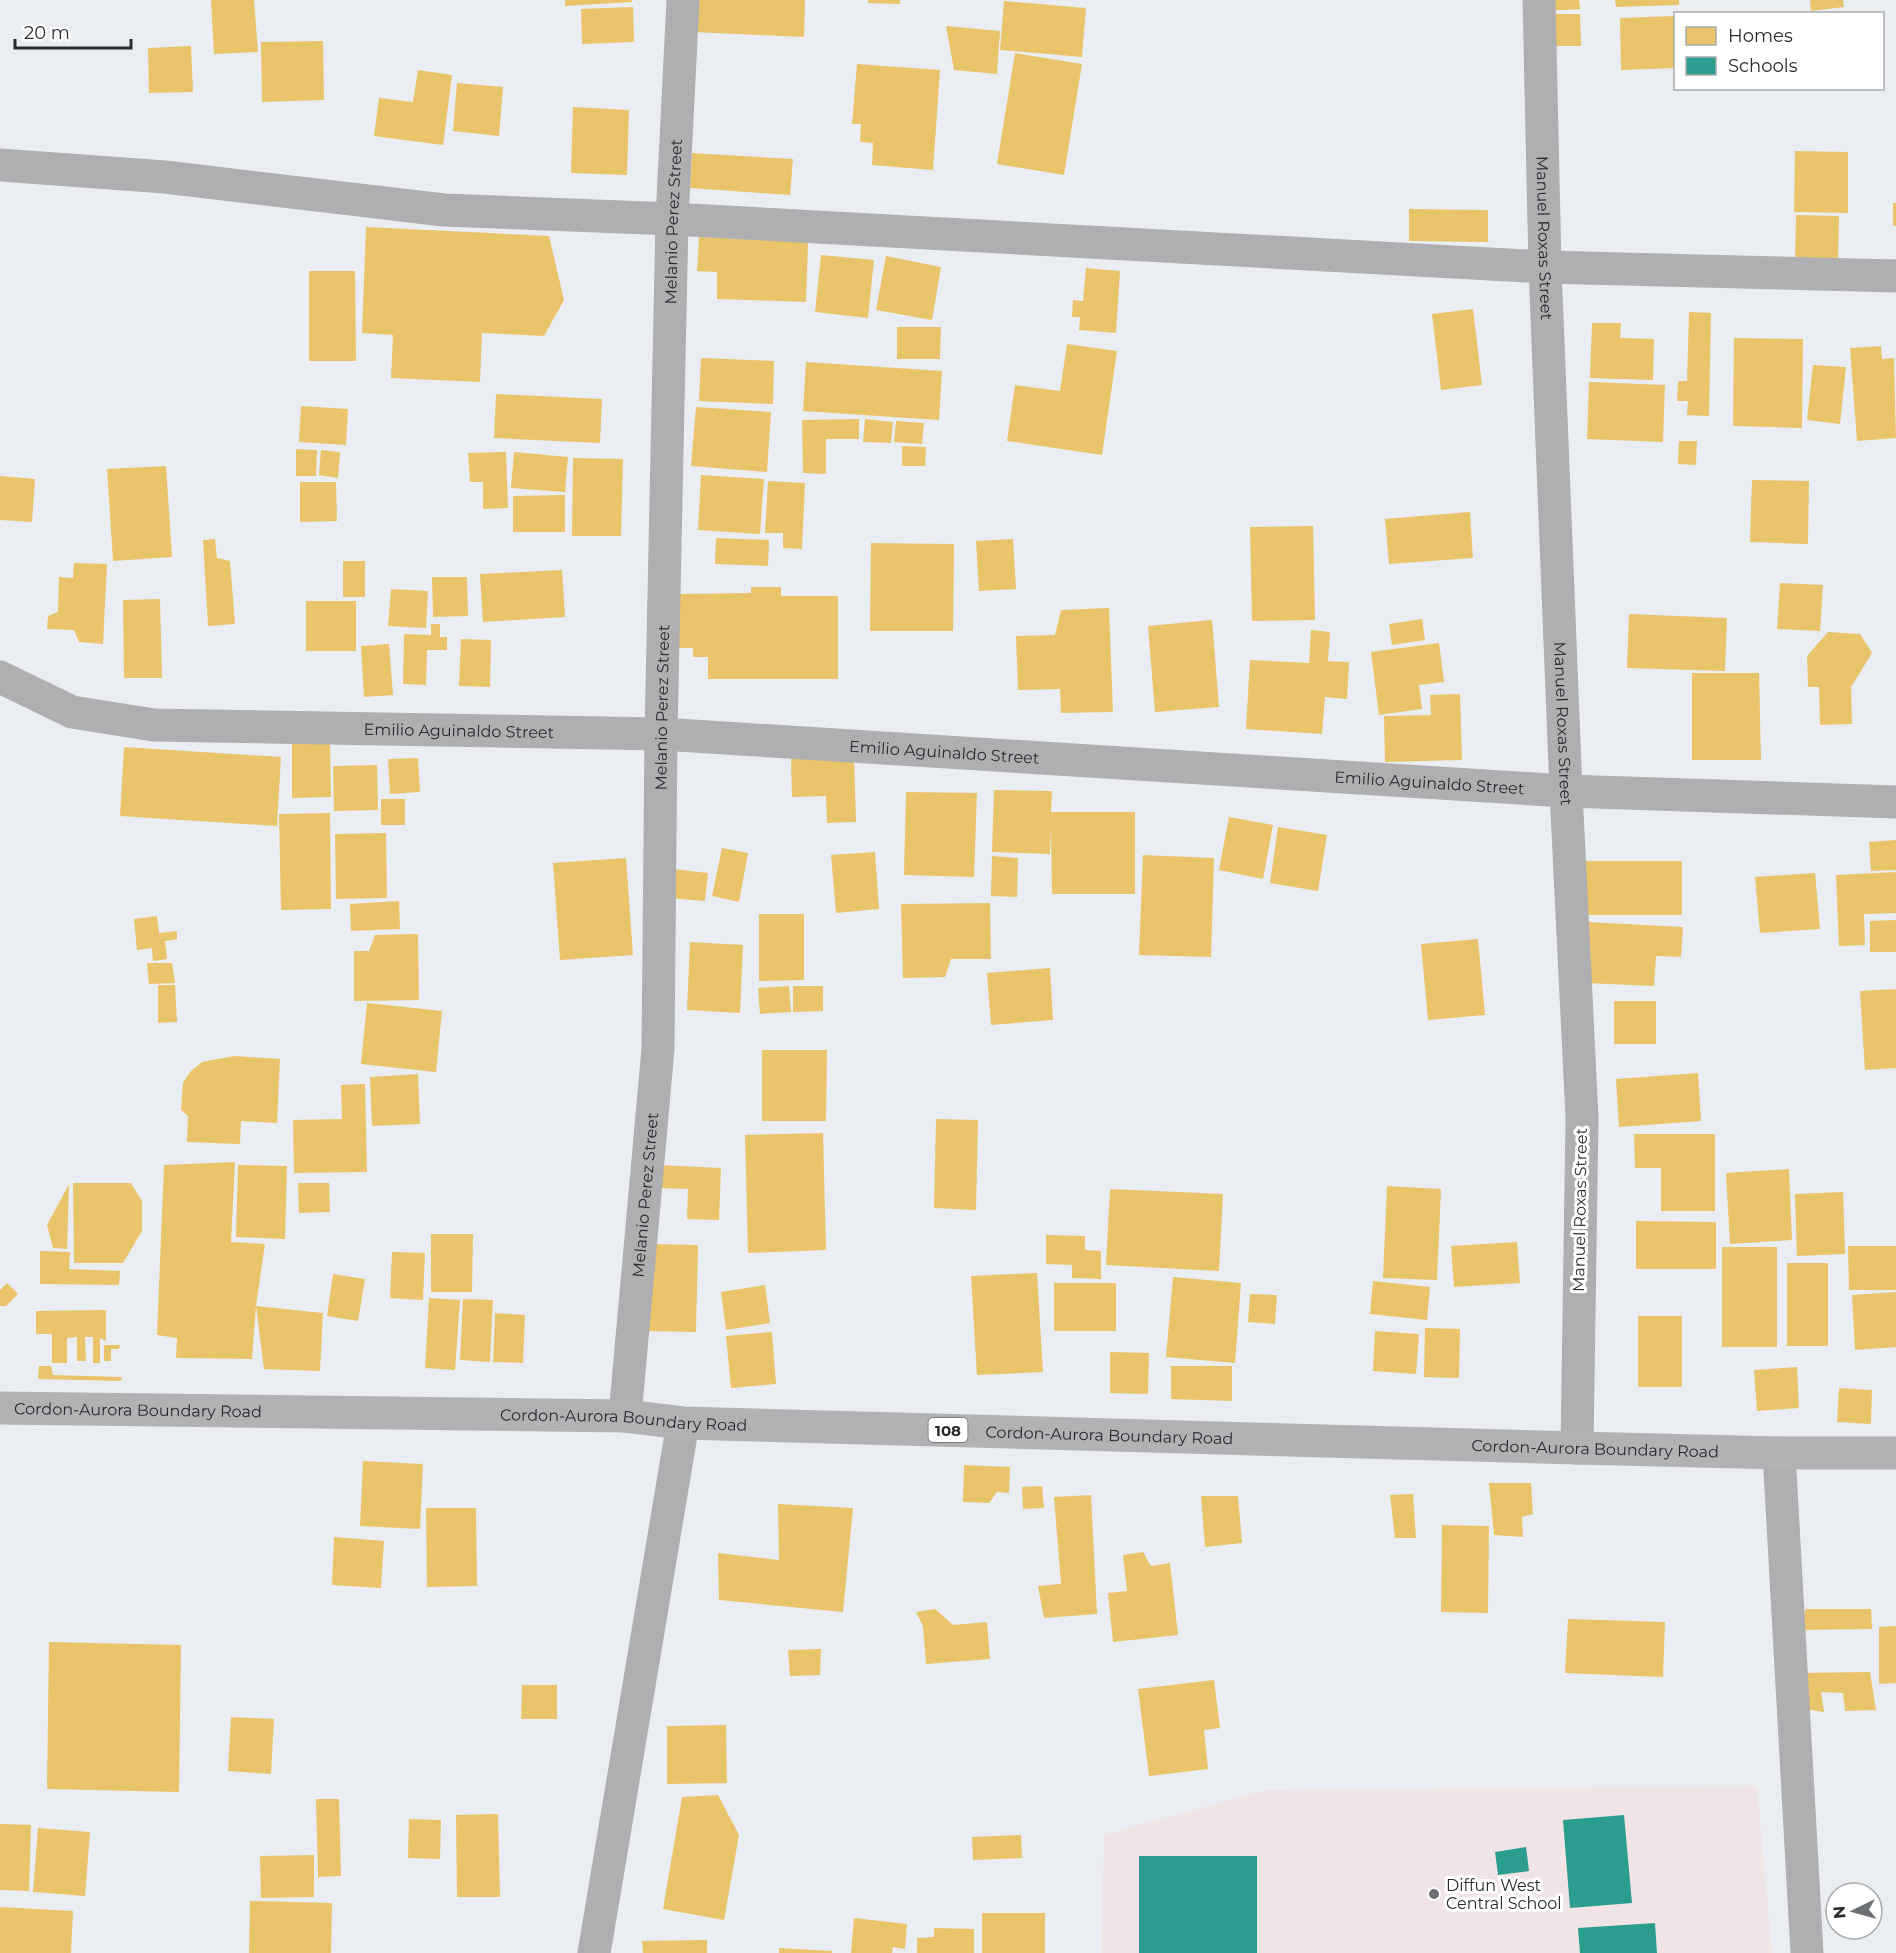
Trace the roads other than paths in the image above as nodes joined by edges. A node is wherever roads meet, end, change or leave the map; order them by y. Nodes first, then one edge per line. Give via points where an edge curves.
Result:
1 (683, 0) edge
2 (1539, 0) edge
3 (0, 165) edge
4 (672, 219) junction
5 (1545, 267) junction
6 (1896, 276) edge
7 (0, 676) edge
8 (662, 734) junction
9 (1566, 791) junction
10 (1896, 802) edge
11 (0, 1408) edge
12 (625, 1416) junction
13 (683, 1423) junction
14 (1577, 1449) junction
15 (1779, 1453) junction
16 (1896, 1453) edge
17 (594, 1953) edge
18 (1808, 1953) edge

1 - 4 street, Melanio Perez Street
2 - 5 street, Manuel Roxas Street
3 - 4 street via 165,177 444,210
4 - 5 street
4 - 8 street, Melanio Perez Street
5 - 6 street
5 - 9 street, Manuel Roxas Street
7 - 8 street, Emilio Aguinaldo Street via 72,712 154,725
8 - 9 street, Emilio Aguinaldo Street
8 - 12 street, Melanio Perez Street via 658,1049
9 - 10 street, Emilio Aguinaldo Street
9 - 14 street, Manuel Roxas Street via 1582,1118
11 - 12 main road, Cordon-Aurora Boundary Road / 108
12 - 13 main road, Cordon-Aurora Boundary Road / 108
13 - 14 main road, Cordon-Aurora Boundary Road / 108
13 - 17 street
14 - 15 main road, Cordon-Aurora Boundary Road / 108
15 - 16 main road, Cordon-Aurora Boundary Road / 108
15 - 18 street

